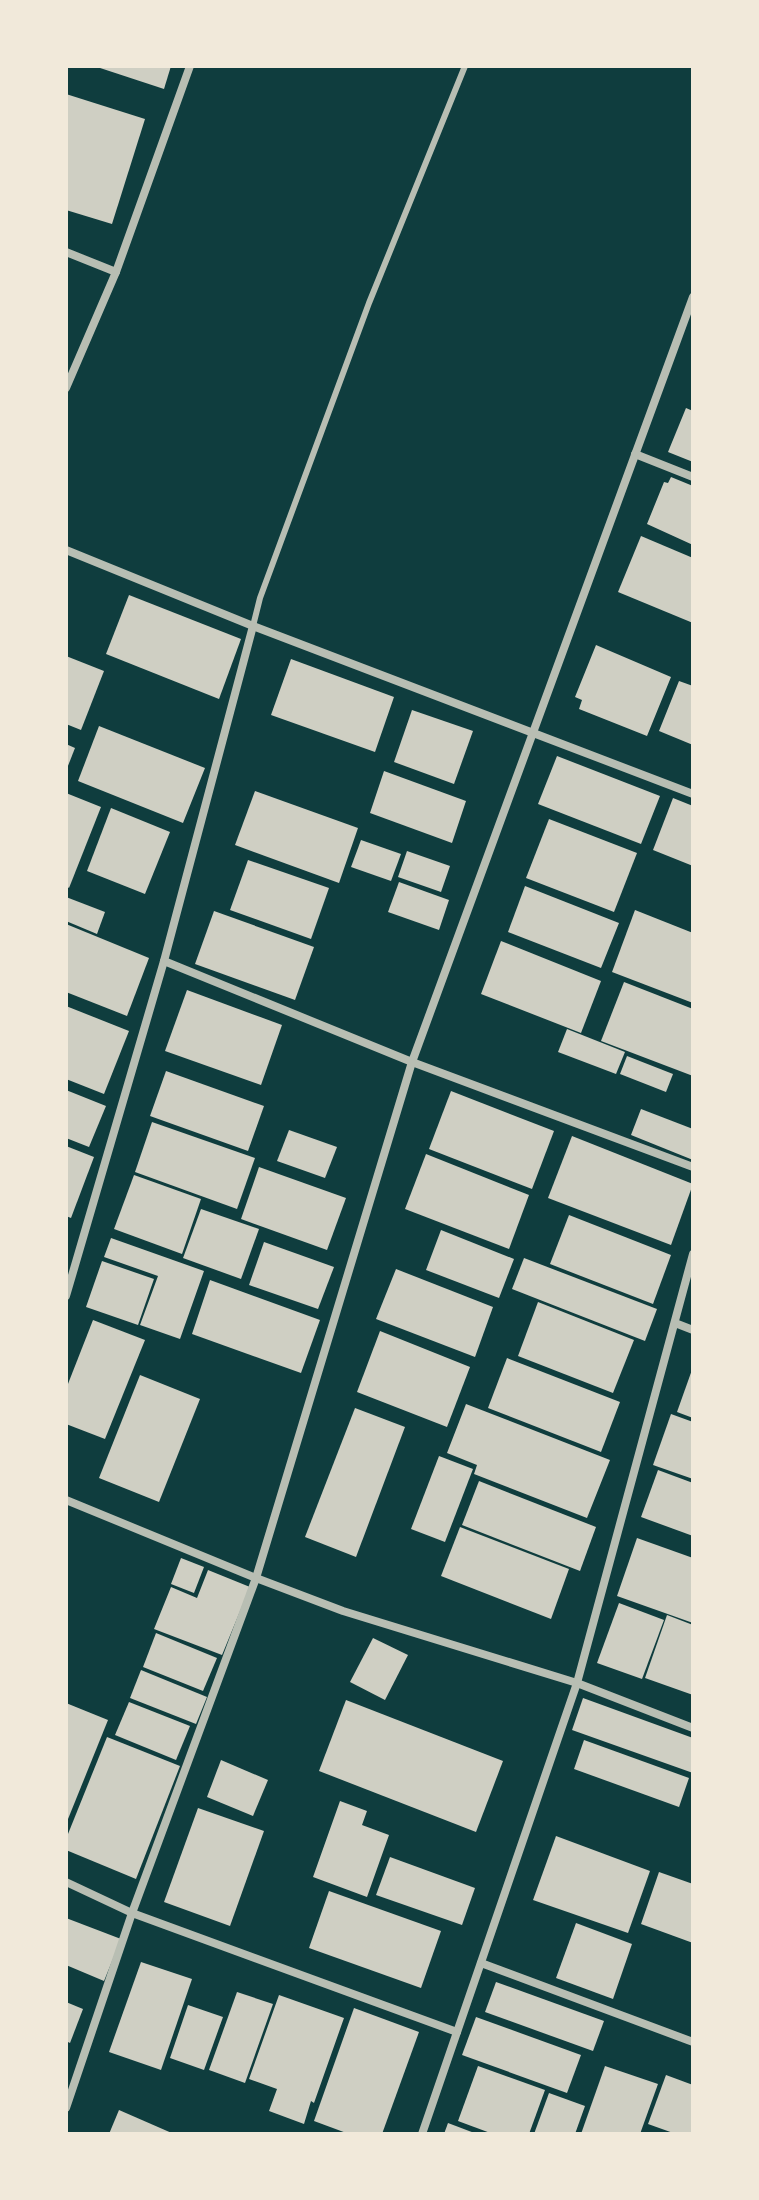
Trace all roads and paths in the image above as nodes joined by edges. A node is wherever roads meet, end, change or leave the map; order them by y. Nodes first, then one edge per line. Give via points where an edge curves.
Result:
1 (190, 66) edge
2 (465, 66) edge
3 (66, 252) edge
4 (116, 272) junction
5 (693, 297) edge
6 (66, 388) edge
7 (635, 454) junction
8 (693, 477) edge
9 (66, 550) edge
10 (253, 626) junction
11 (533, 735) junction
12 (693, 794) edge
13 (164, 961) junction
14 (412, 1062) junction
15 (693, 1167) edge
16 (693, 1254) edge
17 (66, 1296) edge
18 (675, 1323) junction
19 (693, 1330) edge
20 (66, 1500) edge
21 (256, 1578) junction
22 (577, 1683) junction
23 (693, 1728) edge
24 (66, 1882) edge
25 (132, 1913) junction
26 (481, 1963) junction
27 (457, 2032) junction
28 (693, 2042) edge
29 (66, 2108) edge
30 (422, 2134) edge

1 - 4 street
2 - 10 lane via 369,303
3 - 4 street
4 - 6 street
5 - 7 street
7 - 8 street
7 - 11 street
9 - 10 street
10 - 11 street
10 - 13 street
11 - 12 street
11 - 14 street
13 - 14 street
13 - 17 street
14 - 15 street
14 - 21 street
16 - 18 street
18 - 19 street
18 - 22 street
20 - 21 street
21 - 22 street via 343,1611
21 - 25 street
22 - 23 street
22 - 26 street
24 - 25 street
25 - 27 street
25 - 29 street
26 - 27 street
26 - 28 street
27 - 30 street

